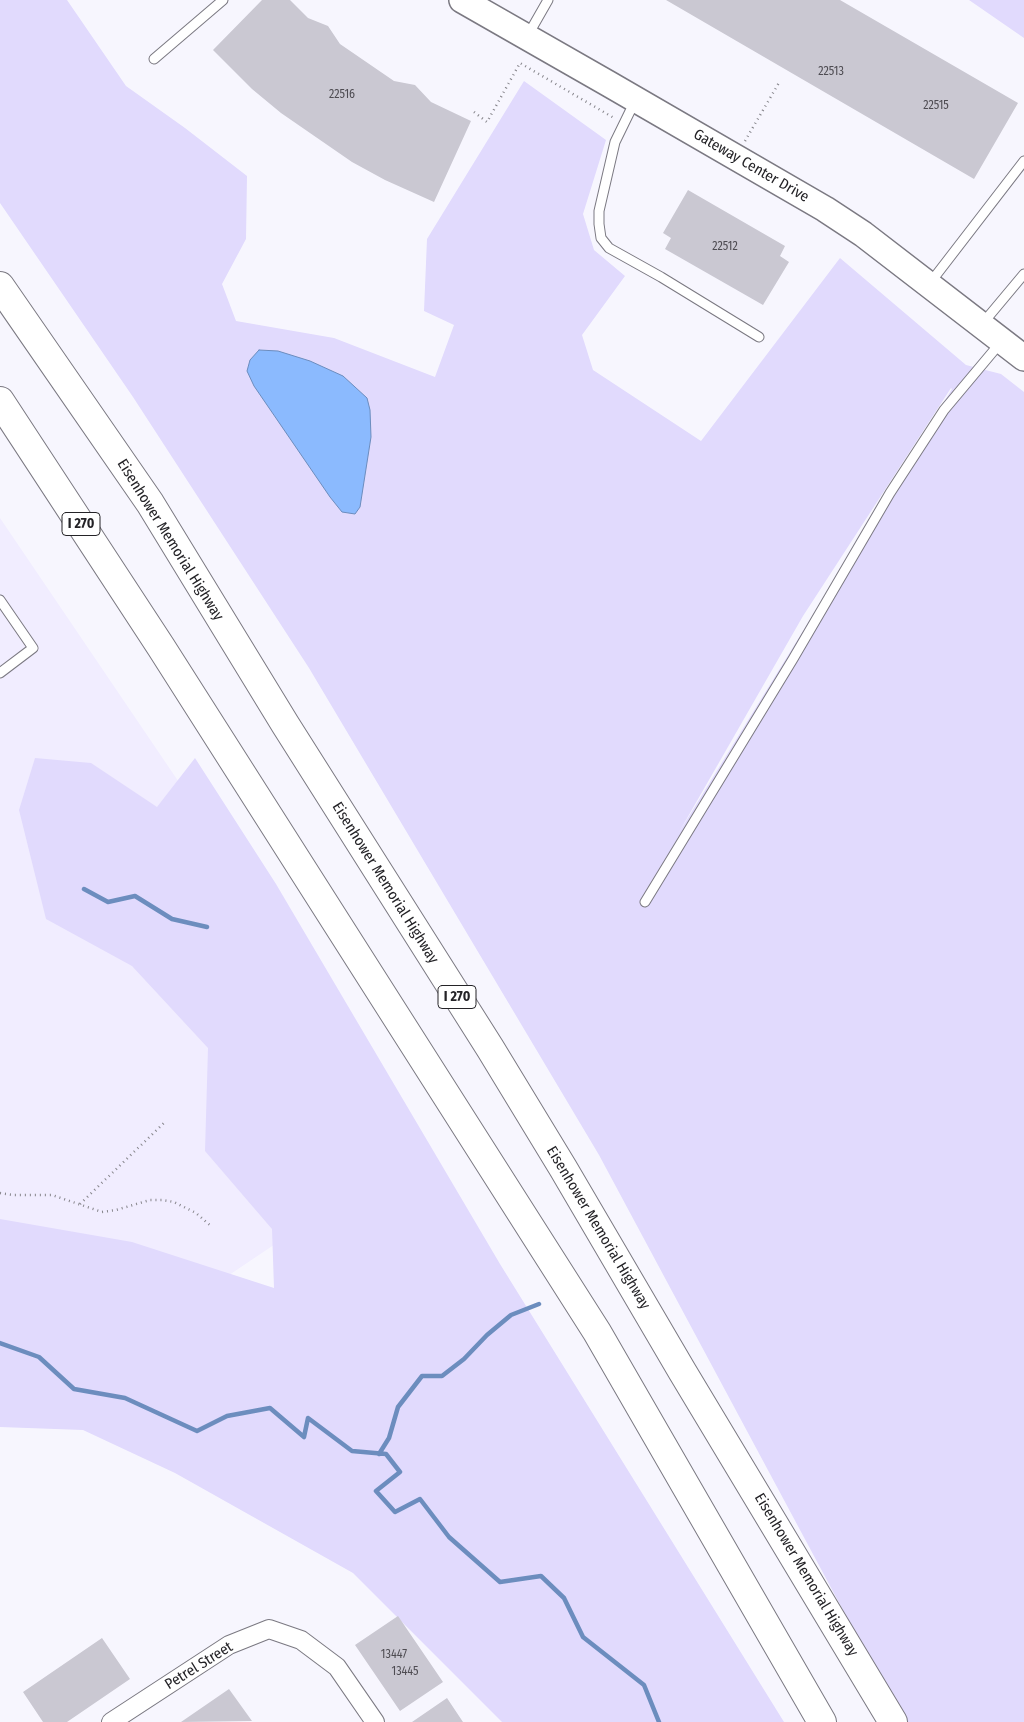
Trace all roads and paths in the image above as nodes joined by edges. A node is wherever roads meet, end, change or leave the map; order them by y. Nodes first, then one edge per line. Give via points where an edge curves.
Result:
1 (223, 0) edge
2 (462, 0) edge
3 (548, 0) edge
4 (526, 37) junction
5 (154, 59) dead end
6 (780, 81) dead end
7 (636, 99) junction
8 (474, 112) dead end
9 (624, 124) junction
10 (747, 137) dead end
11 (1024, 161) edge
12 (1024, 274) edge
13 (928, 285) junction
14 (0, 286) edge
15 (981, 325) junction
16 (759, 337) dead end
17 (1002, 341) junction
18 (1024, 358) edge
19 (0, 401) edge
20 (0, 600) edge
21 (0, 672) edge
22 (645, 902) dead end
23 (164, 1122) dead end
24 (0, 1193) edge
25 (80, 1204) junction
26 (212, 1227) dead end
27 (112, 1722) edge
28 (375, 1722) edge
29 (822, 1722) edge
30 (893, 1722) edge

1 - 5 lane
2 - 4 street, Gateway Center Drive
3 - 4 lane
4 - 7 street, Gateway Center Drive
6 - 10 path
7 - 9 lane
7 - 13 street, Gateway Center Drive via 824,209 863,234
8 - 9 path via 487,122 520,63
9 - 16 lane via 615,142 599,212 602,238 609,248
11 - 13 lane
12 - 15 lane
13 - 15 street, Gateway Center Drive
14 - 30 highway, Eisenhower Memorial Highway / I 270 via 150,503 490,1048
15 - 17 street, Gateway Center Drive
17 - 18 street, Gateway Center Drive
17 - 22 lane via 944,410 890,494
19 - 29 highway, I 270 via 161,647 598,1332
20 - 21 lane via 33,648
23 - 25 path
24 - 25 path via 52,1195
25 - 26 path via 102,1212 150,1200 174,1202
27 - 28 street, Petrel Street via 229,1645 269,1629 301,1640 337,1667

